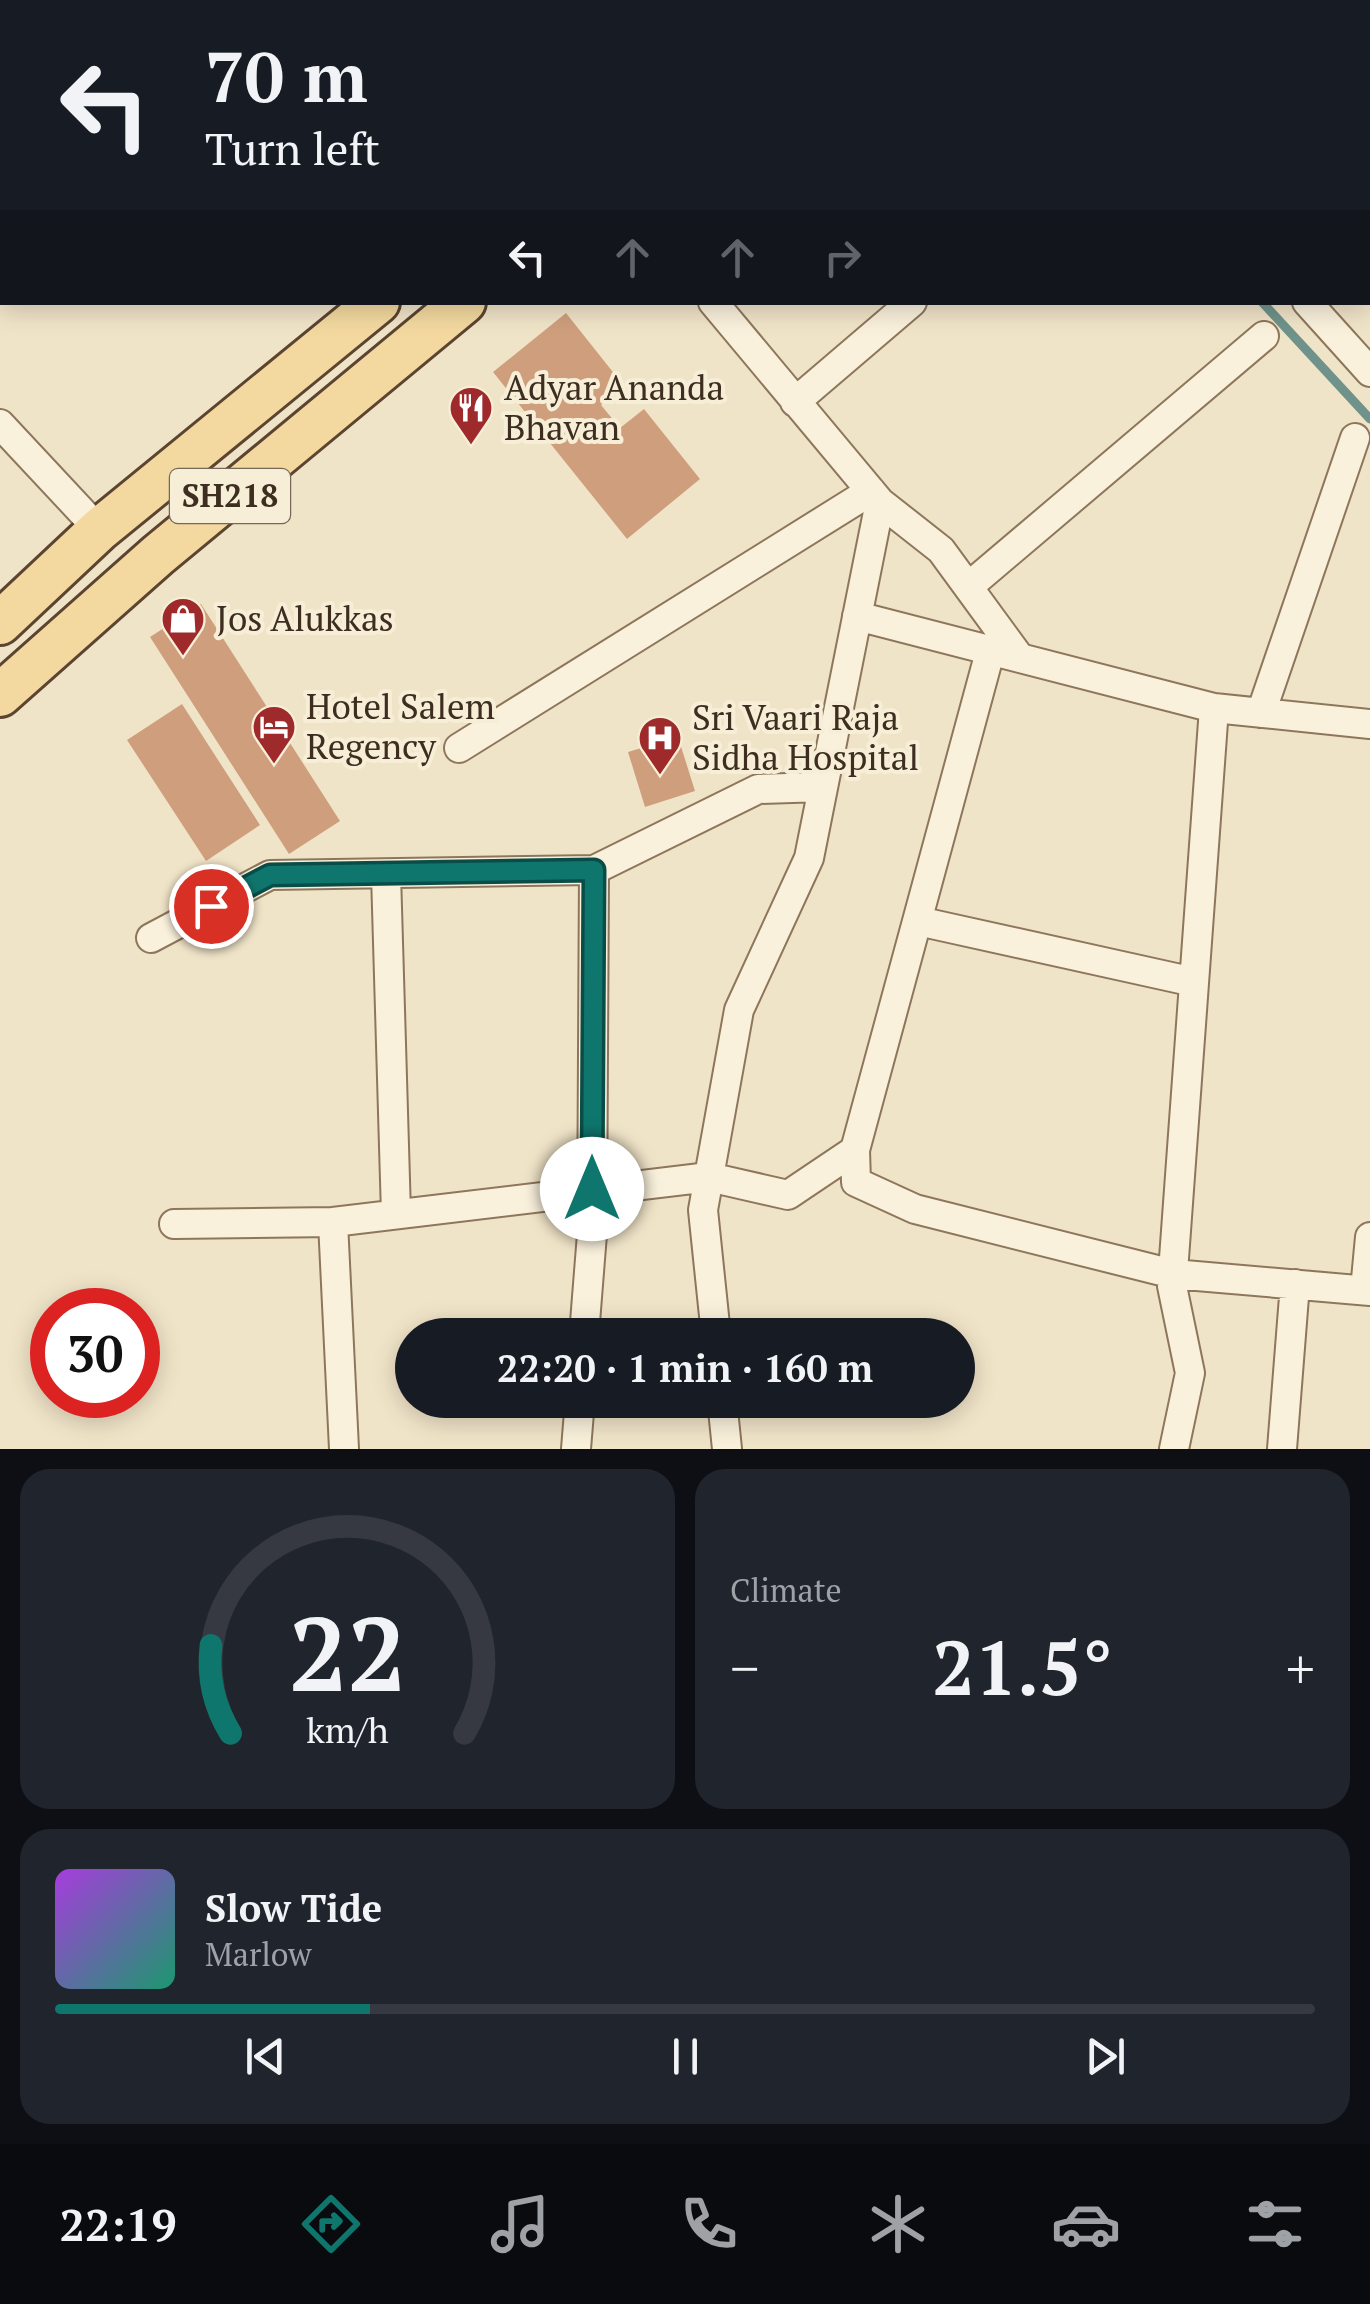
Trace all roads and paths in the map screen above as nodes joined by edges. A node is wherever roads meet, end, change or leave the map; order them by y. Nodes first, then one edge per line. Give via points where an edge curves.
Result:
1 (374, 305) edge
2 (420, 305) edge
3 (460, 305) edge
4 (715, 305) edge
5 (908, 305) edge
6 (1311, 305) edge
7 (1264, 336) dead end
8 (1357, 342) edge
9 (1370, 372) edge
10 (795, 402) junction
11 (0, 424) edge
12 (1355, 438) dead end
13 (876, 497) junction
14 (99, 530) junction
15 (968, 588) junction
16 (857, 616) junction
17 (0, 623) edge
18 (990, 652) junction
19 (1020, 658) junction
20 (0, 666) edge
21 (0, 695) edge
22 (1214, 708) junction
23 (1261, 713) junction
24 (1370, 724) edge
25 (459, 748) dead end
26 (823, 787) junction
27 (594, 870) junction
28 (386, 874) junction
29 (918, 921) junction
30 (151, 938) dead end
31 (1194, 982) junction
32 (854, 1150) junction
33 (709, 1177) junction
34 (592, 1189) junction
35 (396, 1214) junction
36 (333, 1222) junction
37 (174, 1224) dead end
38 (1370, 1237) edge
39 (1173, 1274) junction
40 (1295, 1284) junction
41 (1368, 1290) edge
42 (585, 1318) edge
43 (714, 1318) edge
44 (579, 1418) edge
45 (724, 1418) edge
46 (344, 1449) edge
47 (576, 1449) edge
48 (727, 1449) edge
49 (1174, 1449) edge
50 (1282, 1449) edge

1 - 14 main road
2 - 20 main road, SH218 via 136,542
3 - 21 main road, SH218
4 - 10 street
5 - 10 street
6 - 8 street
7 - 15 street
8 - 9 street
10 - 13 street
11 - 14 street
12 - 23 street
13 - 15 street via 941,550
13 - 16 street
13 - 25 street
14 - 17 main road
15 - 19 street
16 - 18 street
16 - 26 street
18 - 19 street
18 - 29 street
19 - 22 street
22 - 23 street
22 - 31 street
23 - 24 street
26 - 27 street via 758,789
26 - 33 street via 809,858 739,1010
27 - 28 street
27 - 34 street
28 - 30 street via 270,875
28 - 35 street
29 - 31 street
29 - 32 street
31 - 39 street
32 - 33 street via 788,1195
32 - 39 street via 856,1182 914,1210
33 - 34 street
33 - 43 street via 703,1210
34 - 35 street
34 - 42 street
35 - 36 street
36 - 37 street
36 - 46 street
38 - 41 street
39 - 40 street
39 - 49 street via 1190,1373
40 - 41 street
40 - 50 street
44 - 47 street
45 - 48 street

